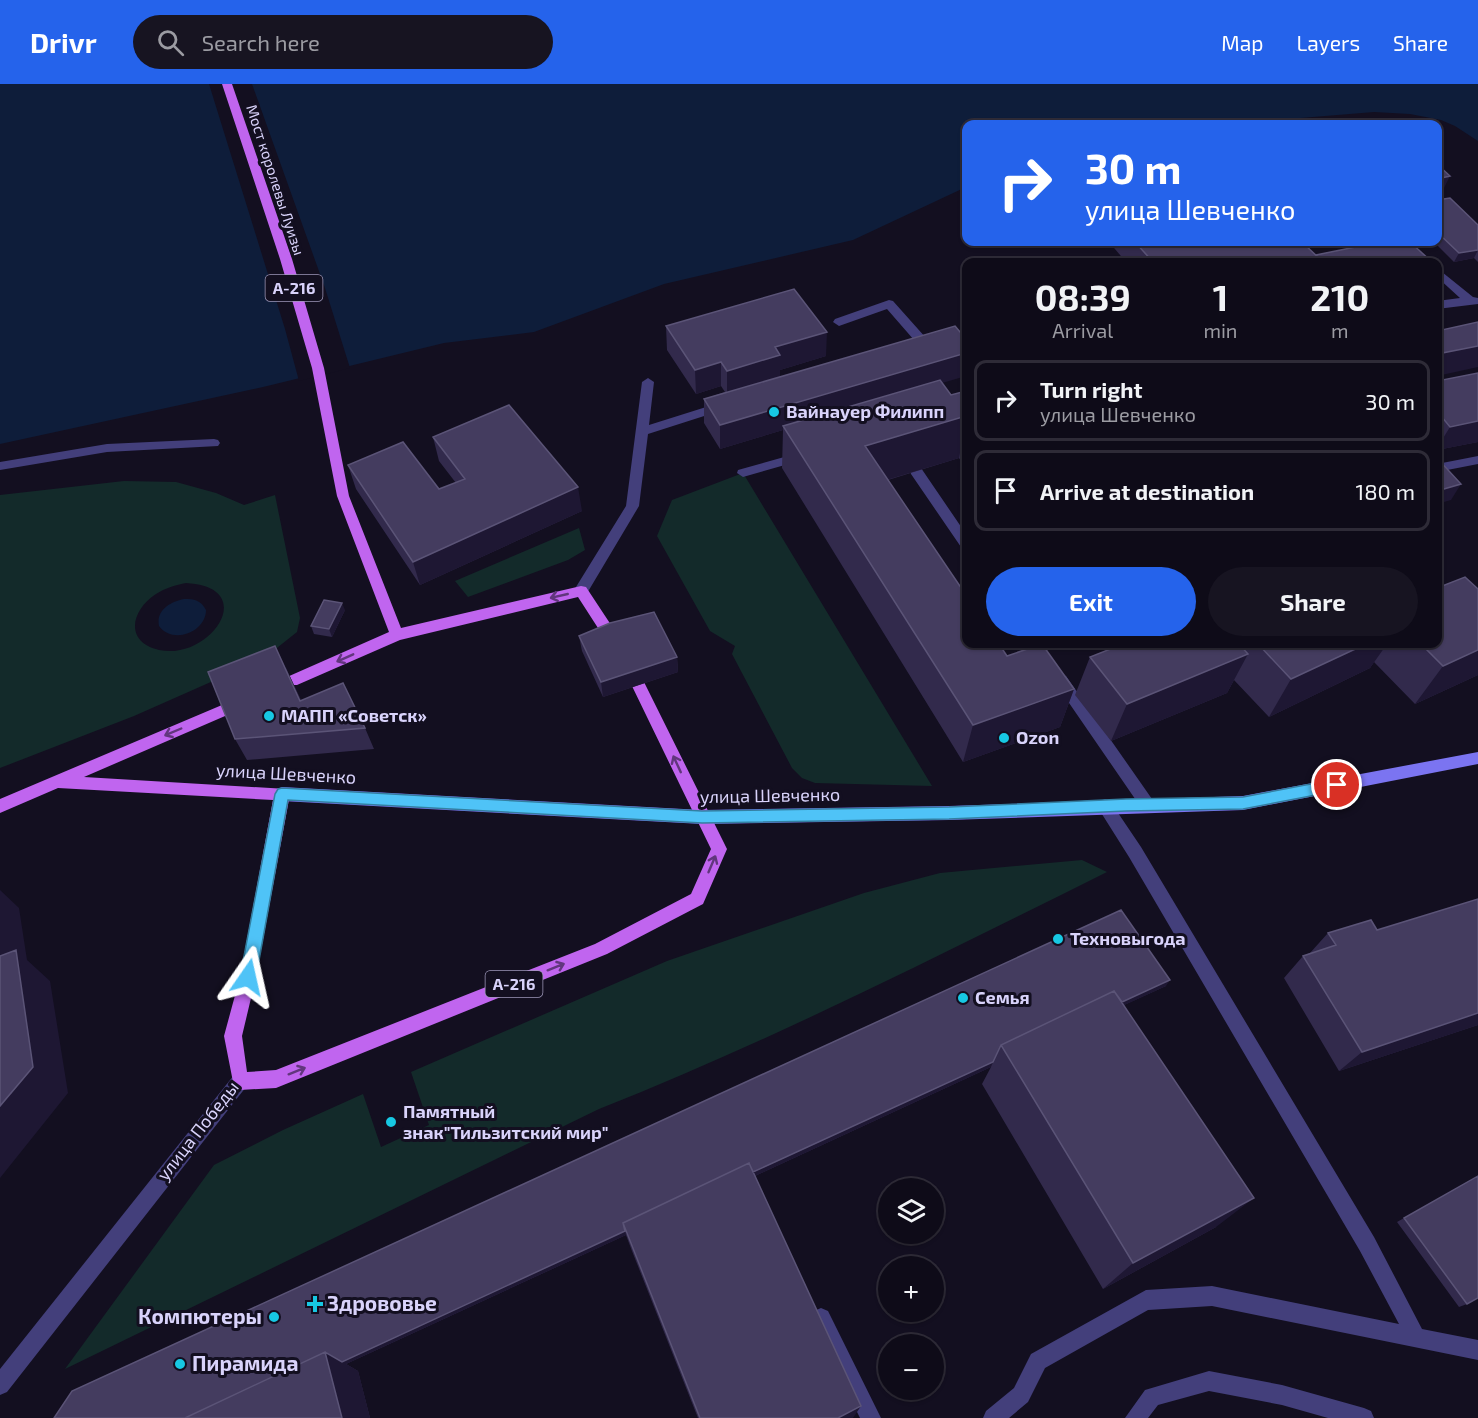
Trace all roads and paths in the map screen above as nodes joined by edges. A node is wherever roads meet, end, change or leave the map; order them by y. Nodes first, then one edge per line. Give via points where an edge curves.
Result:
1 (227, 84) edge
2 (1442, 275) edge
3 (1473, 301) edge
4 (1442, 304) edge
5 (839, 322) dead end
6 (889, 351) edge
7 (648, 382) dead end
8 (738, 400) edge
9 (642, 431) junction
10 (213, 443) dead end
11 (809, 454) edge
12 (1478, 460) edge
13 (0, 466) edge
14 (1442, 467) edge
15 (916, 471) edge
16 (743, 473) dead end
17 (962, 538) edge
18 (581, 591) junction
19 (397, 635) junction
20 (612, 638) edge
21 (1055, 672) edge
22 (292, 681) edge
23 (639, 684) edge
24 (227, 709) edge
25 (1478, 758) edge
26 (59, 782) junction
27 (282, 794) junction
28 (1147, 804) junction
29 (0, 806) edge
30 (1105, 806) junction
31 (702, 817) junction
32 (240, 1081) junction
33 (821, 1318) edge
34 (1416, 1337) junction
35 (1478, 1350) edge
36 (0, 1385) edge
37 (871, 1418) edge
38 (993, 1418) edge
39 (1136, 1418) edge
40 (1364, 1418) edge

1 - 19 main road, Мост королевы Луизы / А-216 via 318,368 343,496
2 - 3 street
3 - 4 street
5 - 6 street via 889,304 922,341
7 - 9 street
8 - 9 street
9 - 18 street via 632,506
10 - 13 street via 107,448
11 - 16 street
12 - 14 street
15 - 17 street
18 -> 19 main road
18 - 20 main road
19 -> 22 main road
21 - 28 street
31 -> 23 main road, А-216
24 -> 26 main road
25 - 28 main road, улица Шевченко via 1243,803
26 - 27 main road, улица Шевченко
26 - 29 main road
27 - 31 main road, улица Шевченко
27 - 32 main road, улица Победы via 248,977 233,1035
28 - 30 main road, улица Шевченко
30 - 31 main road, улица Шевченко
30 - 34 street via 1366,1244
32 -> 31 main road, А-216 via 276,1079 601,949 697,899 719,849
32 - 36 street, улица Победы
33 - 37 street
34 - 35 street
34 - 38 street via 1212,1296 1146,1300 1038,1361 1021,1395
39 - 40 street via 1152,1397 1209,1381 1282,1395

